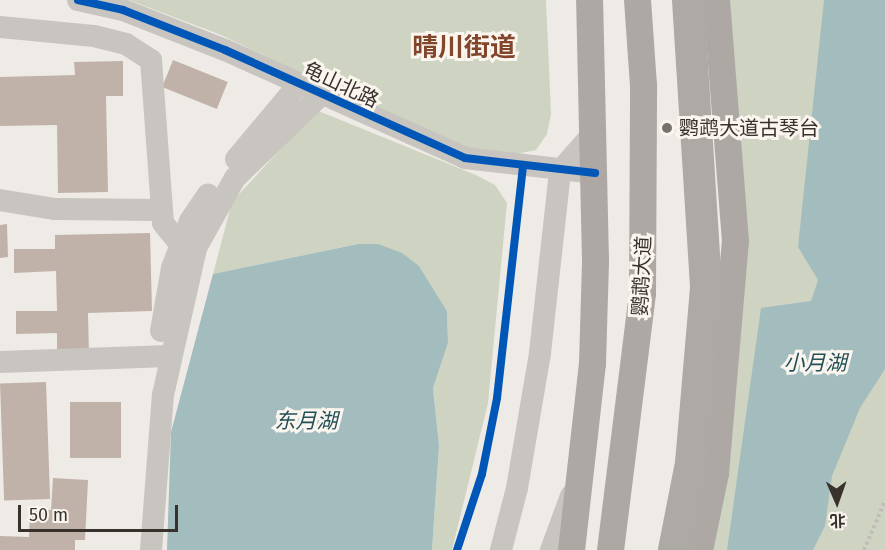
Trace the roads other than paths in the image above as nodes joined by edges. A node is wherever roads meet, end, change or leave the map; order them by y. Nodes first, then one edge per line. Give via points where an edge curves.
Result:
1 (78, 0) edge
2 (589, 0) edge
3 (637, 0) edge
4 (688, 0) edge
5 (716, 0) edge
6 (0, 27) edge
7 (299, 84) junction
8 (321, 95) junction
9 (595, 131) junction
10 (560, 171) junction
11 (595, 173) junction
12 (0, 201) edge
13 (161, 210) junction
14 (180, 244) junction
15 (165, 356) junction
16 (0, 362) edge
17 (583, 463) junction
18 (151, 550) edge
19 (501, 550) edge
20 (551, 550) edge
21 (571, 550) edge
22 (610, 550) edge
23 (674, 550) edge
24 (699, 550) edge

1 - 7 street, 龟山北路 via 123,10
2 - 9 main road
3 - 22 main road, 鹦鹉大道 via 643,85 642,281
4 - 23 highway, bridge via 705,265 691,464
5 - 24 main road via 735,241 715,473
6 - 13 street via 94,36 126,44 151,60
7 - 8 street, 龟山北路
7 - 14 street via 213,186
8 - 10 street, 龟山北路 via 465,158
8 - 15 street via 252,160 219,201 196,248
9 - 10 street
9 - 11 main road
10 - 11 street, 龟山北路
10 - 19 street via 540,353 516,497
11 - 17 main road via 592,363
12 - 13 street via 54,209
13 - 14 street via 167,233
14 - 15 street via 166,293
15 - 16 street
15 - 18 street
17 - 20 street
17 - 21 main road

